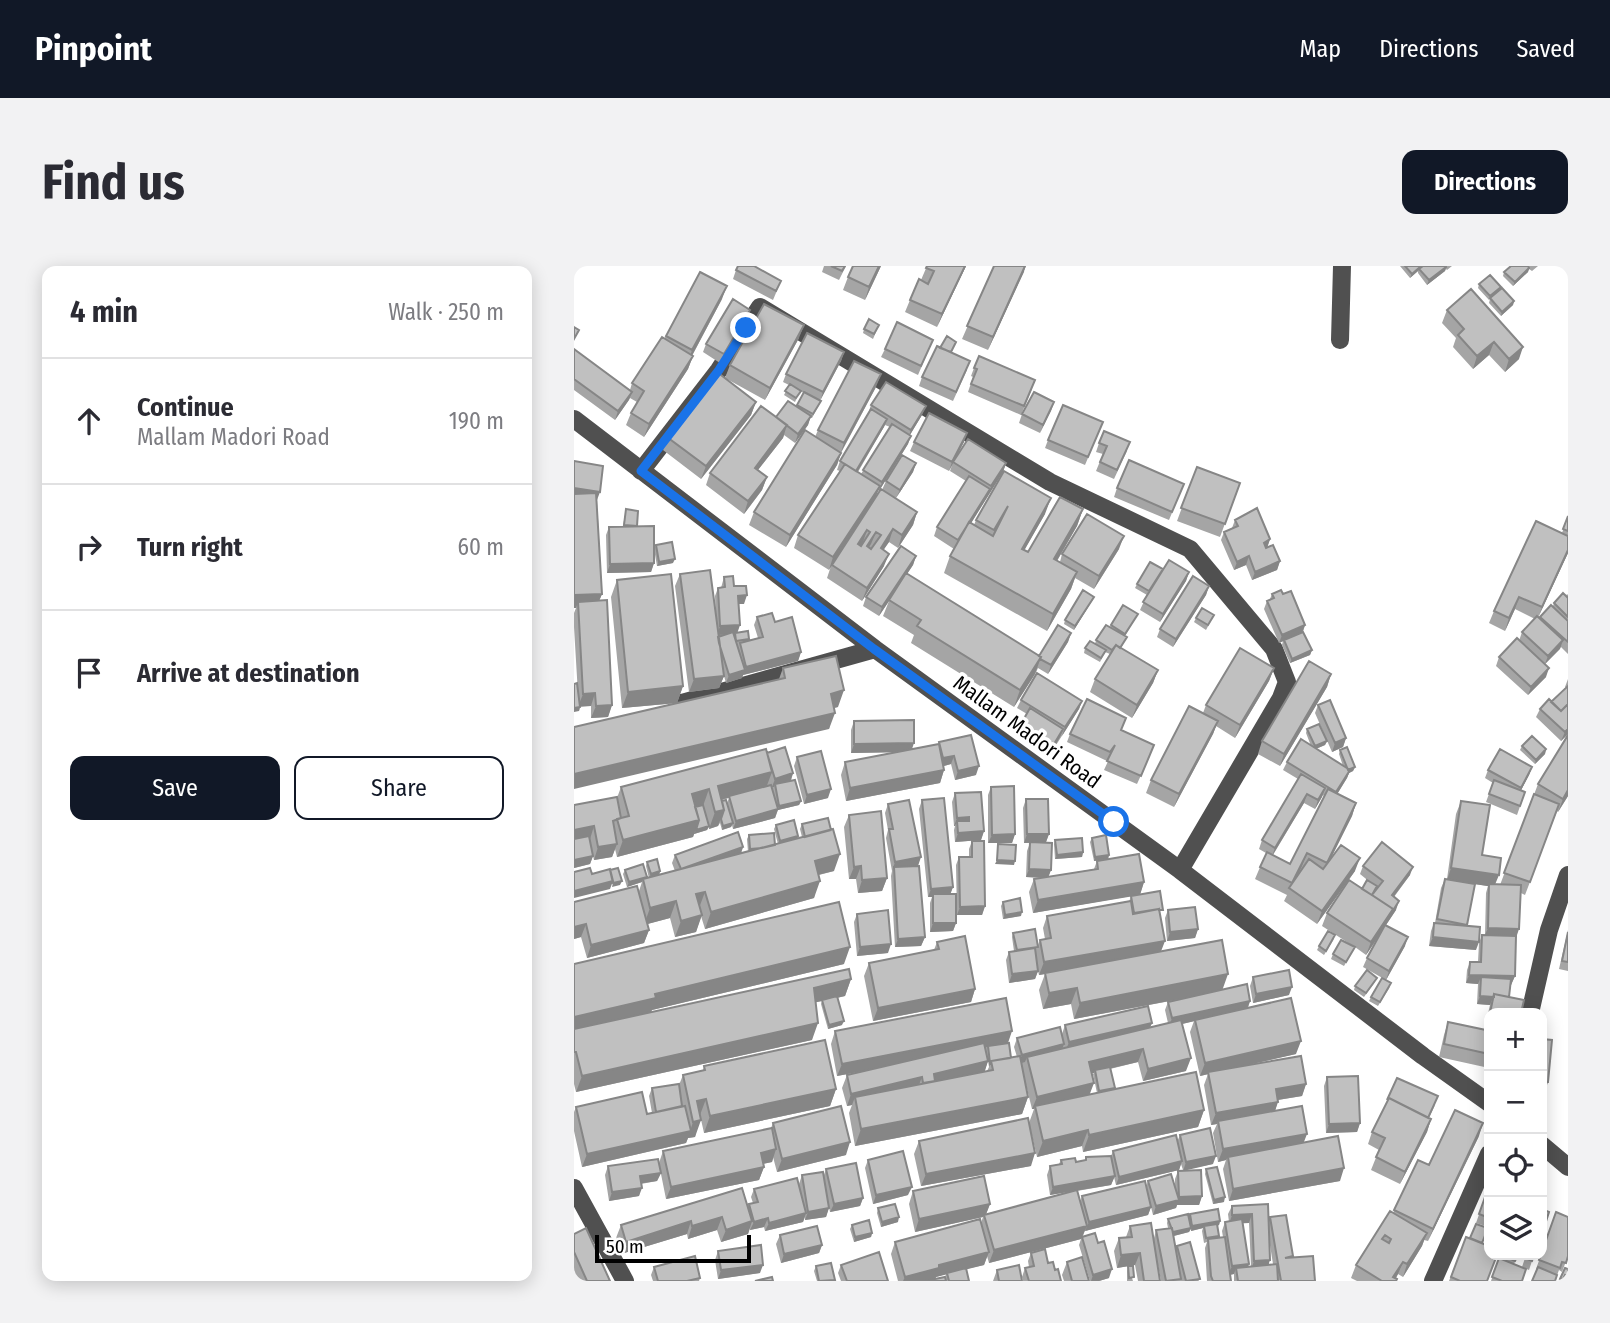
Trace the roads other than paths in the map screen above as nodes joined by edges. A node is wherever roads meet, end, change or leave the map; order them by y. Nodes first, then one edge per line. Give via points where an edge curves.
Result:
1 (1342, 266) edge
2 (1340, 340) dead end
3 (574, 419) edge
4 (641, 471) junction
5 (874, 649) junction
6 (666, 707) edge
7 (1180, 870) junction
8 (1568, 875) edge
9 (1531, 1008) edge
10 (1484, 1099) edge
11 (1547, 1149) edge
12 (1484, 1165) edge
13 (1568, 1167) edge
14 (574, 1188) edge
15 (625, 1281) edge
16 (1433, 1281) edge

1 - 2 street
3 - 4 street, Mallam Madori Road
4 - 5 street, Mallam Madori Road
4 - 7 street via 719,370 760,306 1050,482 1190,549 1273,649 1287,682
5 - 6 street
5 - 7 street, Mallam Madori Road
7 - 10 street, Mallam Madori Road
8 - 9 street via 1549,930
11 - 13 street
12 - 16 street
14 - 15 street

